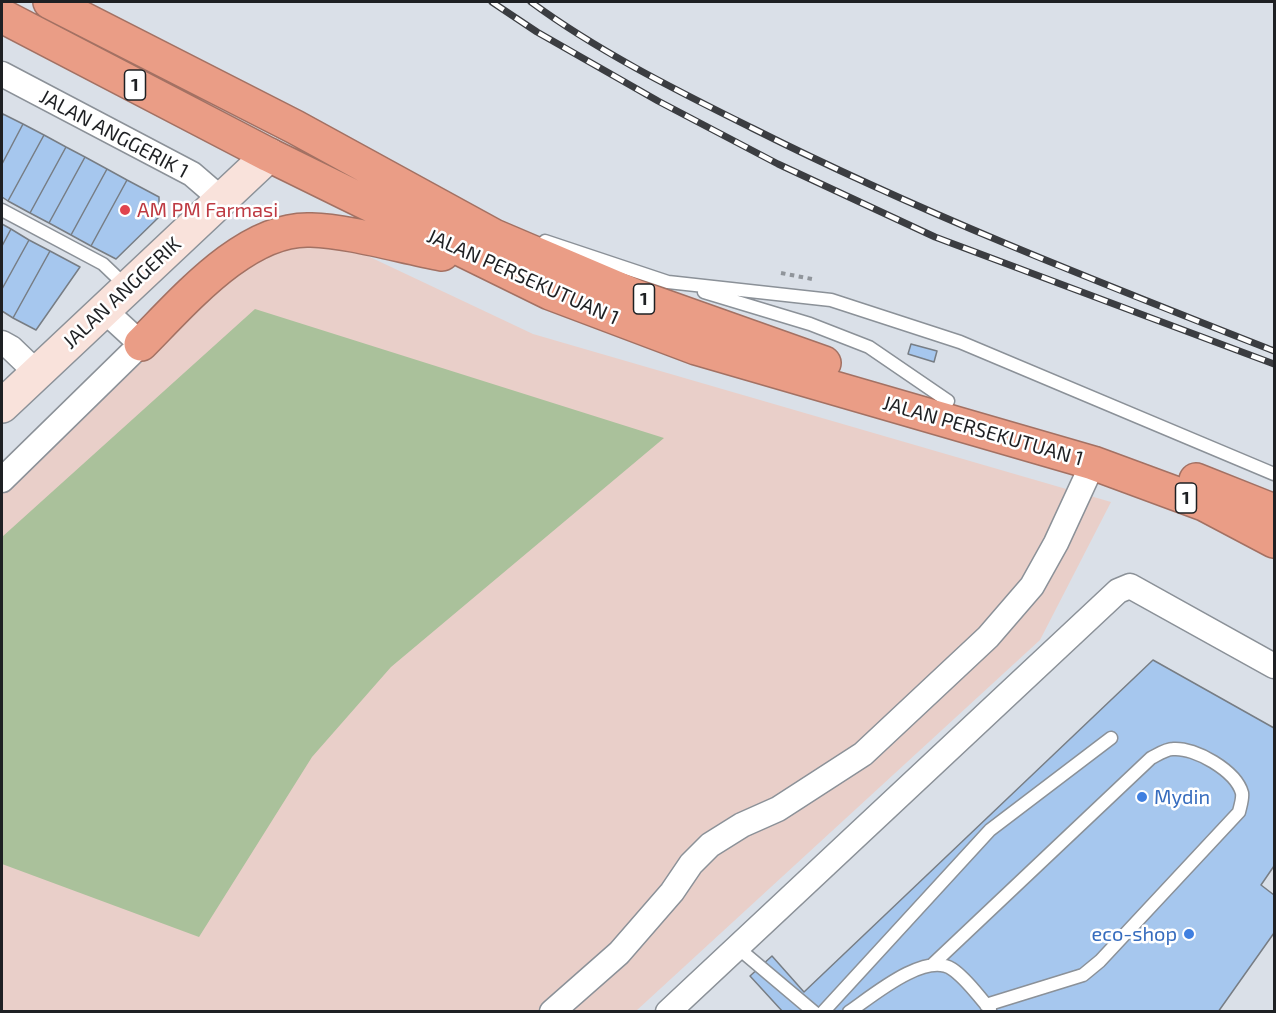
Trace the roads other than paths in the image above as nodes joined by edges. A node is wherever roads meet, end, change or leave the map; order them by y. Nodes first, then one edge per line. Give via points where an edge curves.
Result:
1 (50, 2) edge
2 (2, 16) edge
3 (2, 74) edge
4 (269, 155) junction
5 (412, 192) junction
6 (221, 199) junction
7 (2, 210) edge
8 (498, 223) dead end
9 (530, 235) dead end
10 (483, 261) junction
11 (668, 282) junction
12 (116, 299) junction
13 (2, 343) edge
14 (141, 344) junction
15 (37, 373) junction
16 (948, 401) junction
17 (2, 406) edge
18 (1093, 463) junction
19 (1275, 474) edge
20 (2, 480) edge
21 (1275, 511) edge
22 (1275, 541) edge
23 (1275, 666) edge
24 (1111, 738) dead end
25 (738, 948) junction
26 (933, 964) junction
27 (989, 1008) edge
28 (552, 1011) edge
29 (668, 1011) edge
30 (814, 1011) edge
31 (823, 1011) edge
32 (849, 1011) edge

1 - 5 highway, JALAN PERSEKUTUAN 1 / 1 via 295,126
2 - 4 highway, JALAN PERSEKUTUAN 1 / 1
3 - 6 street, JALAN ANGGERIK 1 via 192,174
4 - 6 street, JALAN ANGGERIK
4 - 10 highway, JALAN PERSEKUTUAN 1 / 1
5 - 8 lane
5 - 16 highway, JALAN PERSEKUTUAN 1 / 1 via 494,236 635,296 865,377
6 - 12 street, JALAN ANGGERIK
7 - 12 lane via 103,264
9 - 11 lane
10 - 14 highway via 311,230 287,232 236,254
10 - 18 highway, JALAN PERSEKUTUAN 1 / 1 via 550,293 696,348
11 - 16 lane via 810,324 869,347
11 - 19 lane via 831,300 960,342
12 - 14 street
12 - 15 street, JALAN ANGGERIK
13 - 15 street
14 - 20 street
15 - 17 street, JALAN ANGGERIK
16 - 21 highway, JALAN PERSEKUTUAN 1 / 1 via 1102,443
18 - 22 highway, JALAN PERSEKUTUAN 1 / 1 via 1204,504
18 - 28 street via 1032,586 988,637 863,754 778,809 710,845 619,953
23 - 25 street via 1130,586 1118,591
24 - 31 lane via 990,830
25 - 29 street
25 - 30 lane
26 - 27 lane via 950,967
26 - 27 lane via 1151,758 1171,749 1194,751 1217,764 1236,782 1242,795 1239,812 1100,961 1083,975
26 - 32 lane via 913,970

